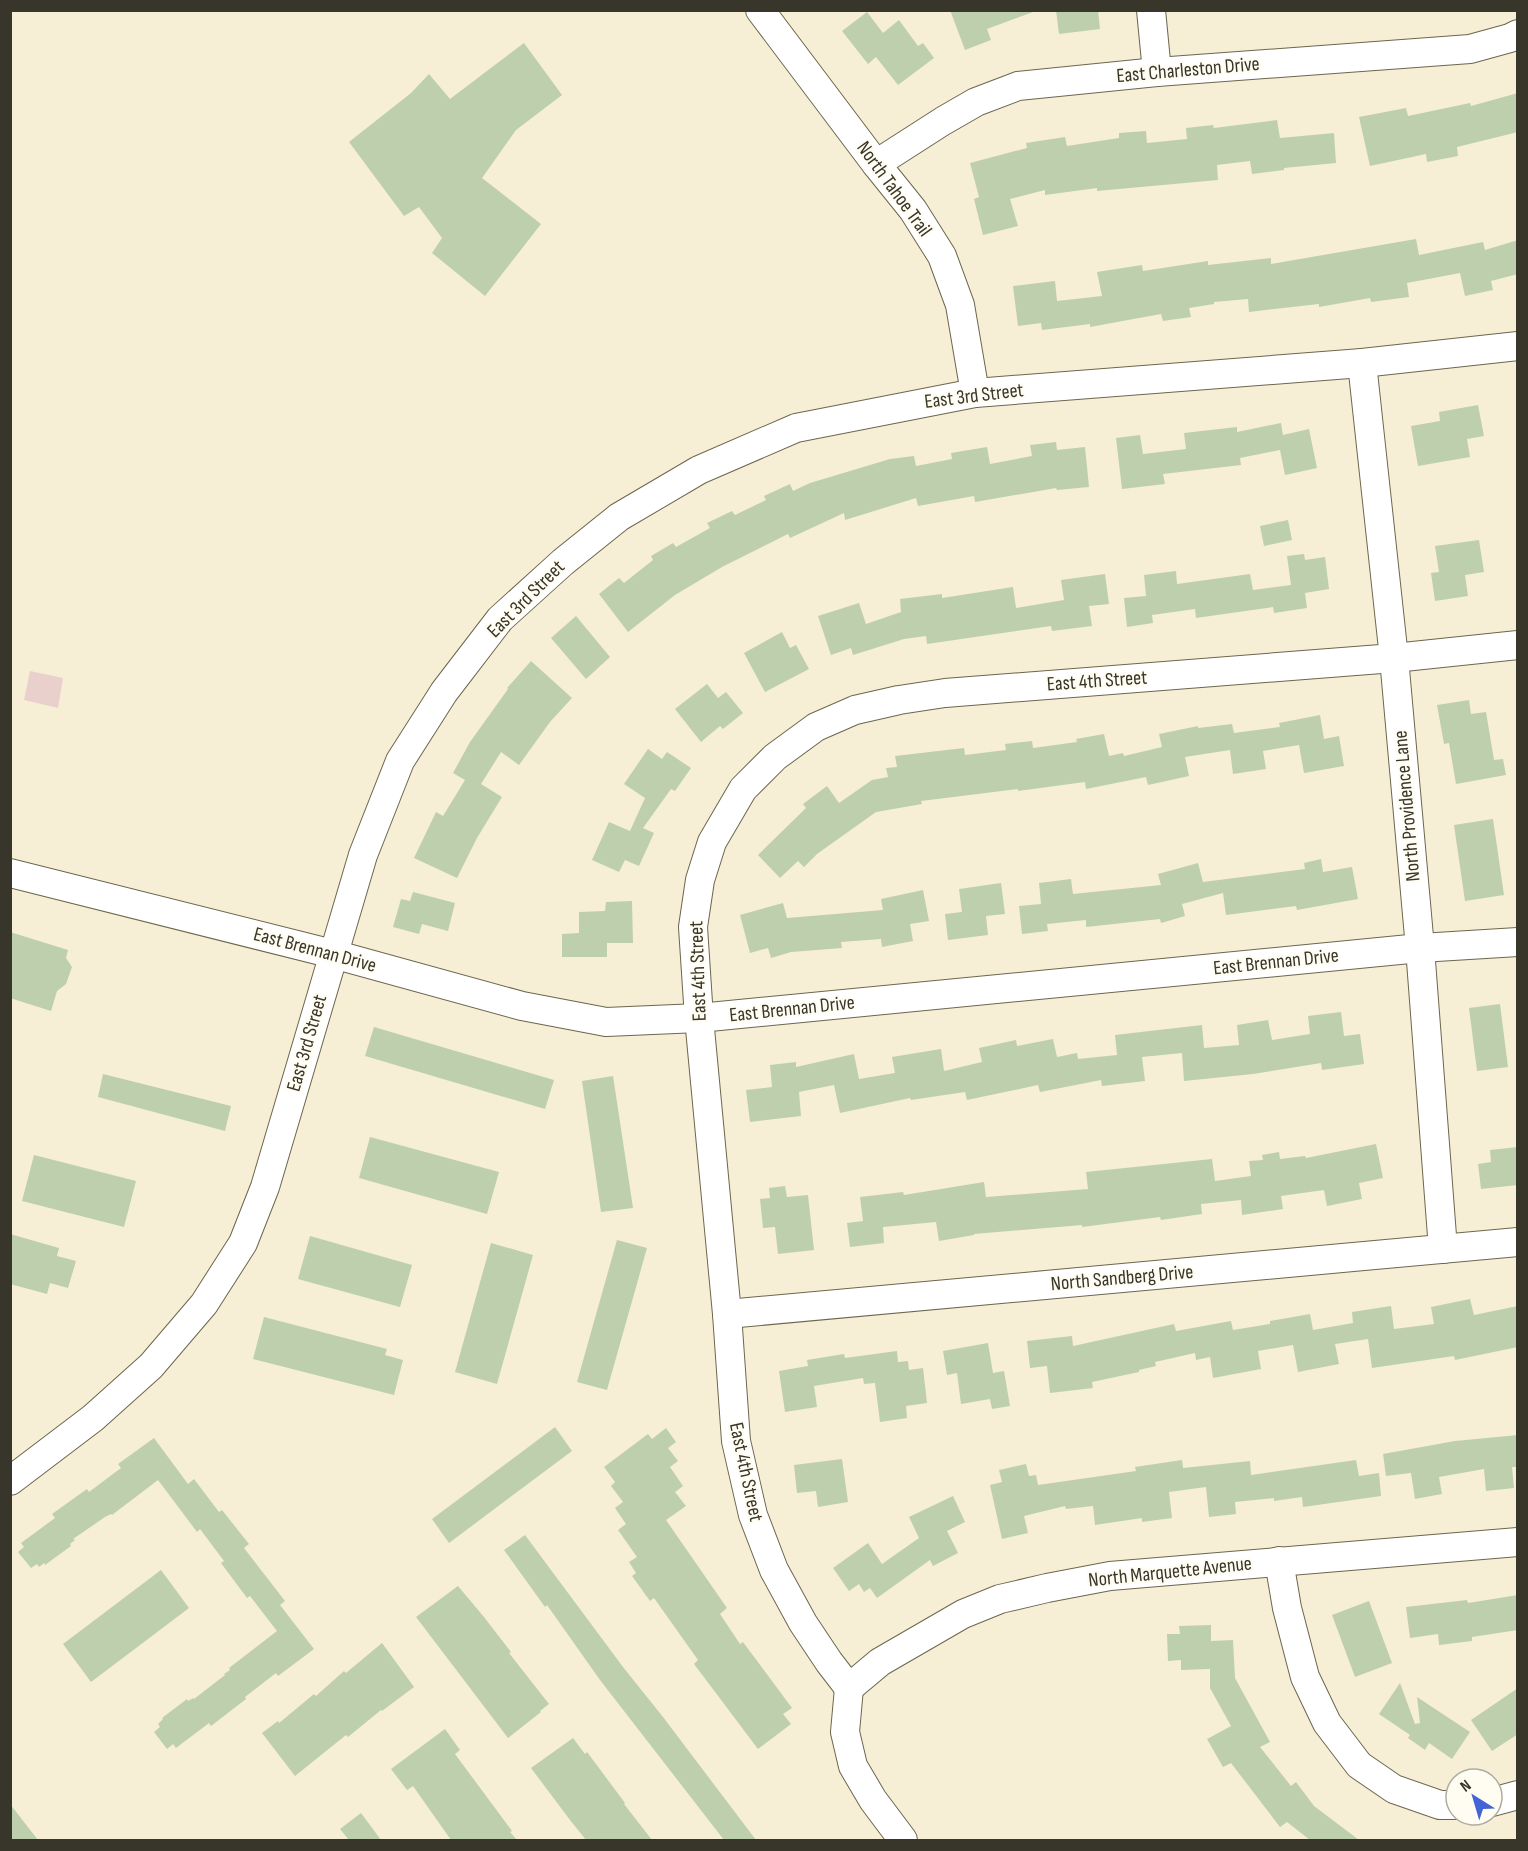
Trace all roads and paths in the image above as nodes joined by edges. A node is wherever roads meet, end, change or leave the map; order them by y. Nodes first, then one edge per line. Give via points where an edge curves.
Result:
1 (760, 10) edge
2 (1151, 10) edge
3 (1518, 34) edge
4 (1157, 72) junction
5 (876, 164) junction
6 (1518, 346) edge
7 (1362, 363) junction
8 (975, 393) junction
9 (1518, 645) edge
10 (1394, 658) junction
11 (10, 873) edge
12 (1518, 942) edge
13 (1420, 948) junction
14 (333, 954) junction
15 (699, 1018) junction
16 (1518, 1242) edge
17 (1443, 1249) junction
18 (728, 1314) junction
19 (10, 1481) edge
20 (1518, 1542) edge
21 (1279, 1561) junction
22 (849, 1688) junction
23 (1444, 1805) edge
24 (903, 1840) edge

1 - 5 street, North Tahoe Trail
2 - 4 street
3 - 4 street, East Charleston Drive via 1470,49
4 - 5 street, East Charleston Drive via 1018,86 976,102
5 - 8 street, North Tahoe Trail via 913,210 942,256 960,305
6 - 7 street, East 3rd Street
7 - 8 street, East 3rd Street
7 - 10 street, North Providence Lane
8 - 14 street, East 3rd Street via 796,428 699,470 619,517 562,561 500,619 444,692 400,761 365,847
9 - 10 street, East 4th Street
10 - 13 street, North Providence Lane
10 - 15 street, East 4th Street via 945,693 855,710 816,727 775,757 743,789 712,842 700,880 693,927
11 - 14 street, East Brennan Drive
12 - 13 street, East Brennan Drive
13 - 15 street, East Brennan Drive
13 - 17 street, North Providence Lane
14 - 15 street, East Brennan Drive via 522,1006 606,1022
14 - 19 street, East 3rd Street via 265,1187 243,1243 204,1304 151,1366 93,1418
15 - 18 street, East 4th Street
16 - 17 street, North Sandberg Drive
17 - 18 street, North Sandberg Drive
18 - 22 street, East 4th Street via 736,1442 753,1515 774,1570 803,1623
20 - 21 street, North Marquette Avenue
21 - 22 street, North Marquette Avenue via 1110,1576 1000,1599 963,1614 880,1662
21 - 23 street via 1305,1677 1328,1723 1359,1765 1394,1789
22 - 24 street via 845,1732 853,1766

